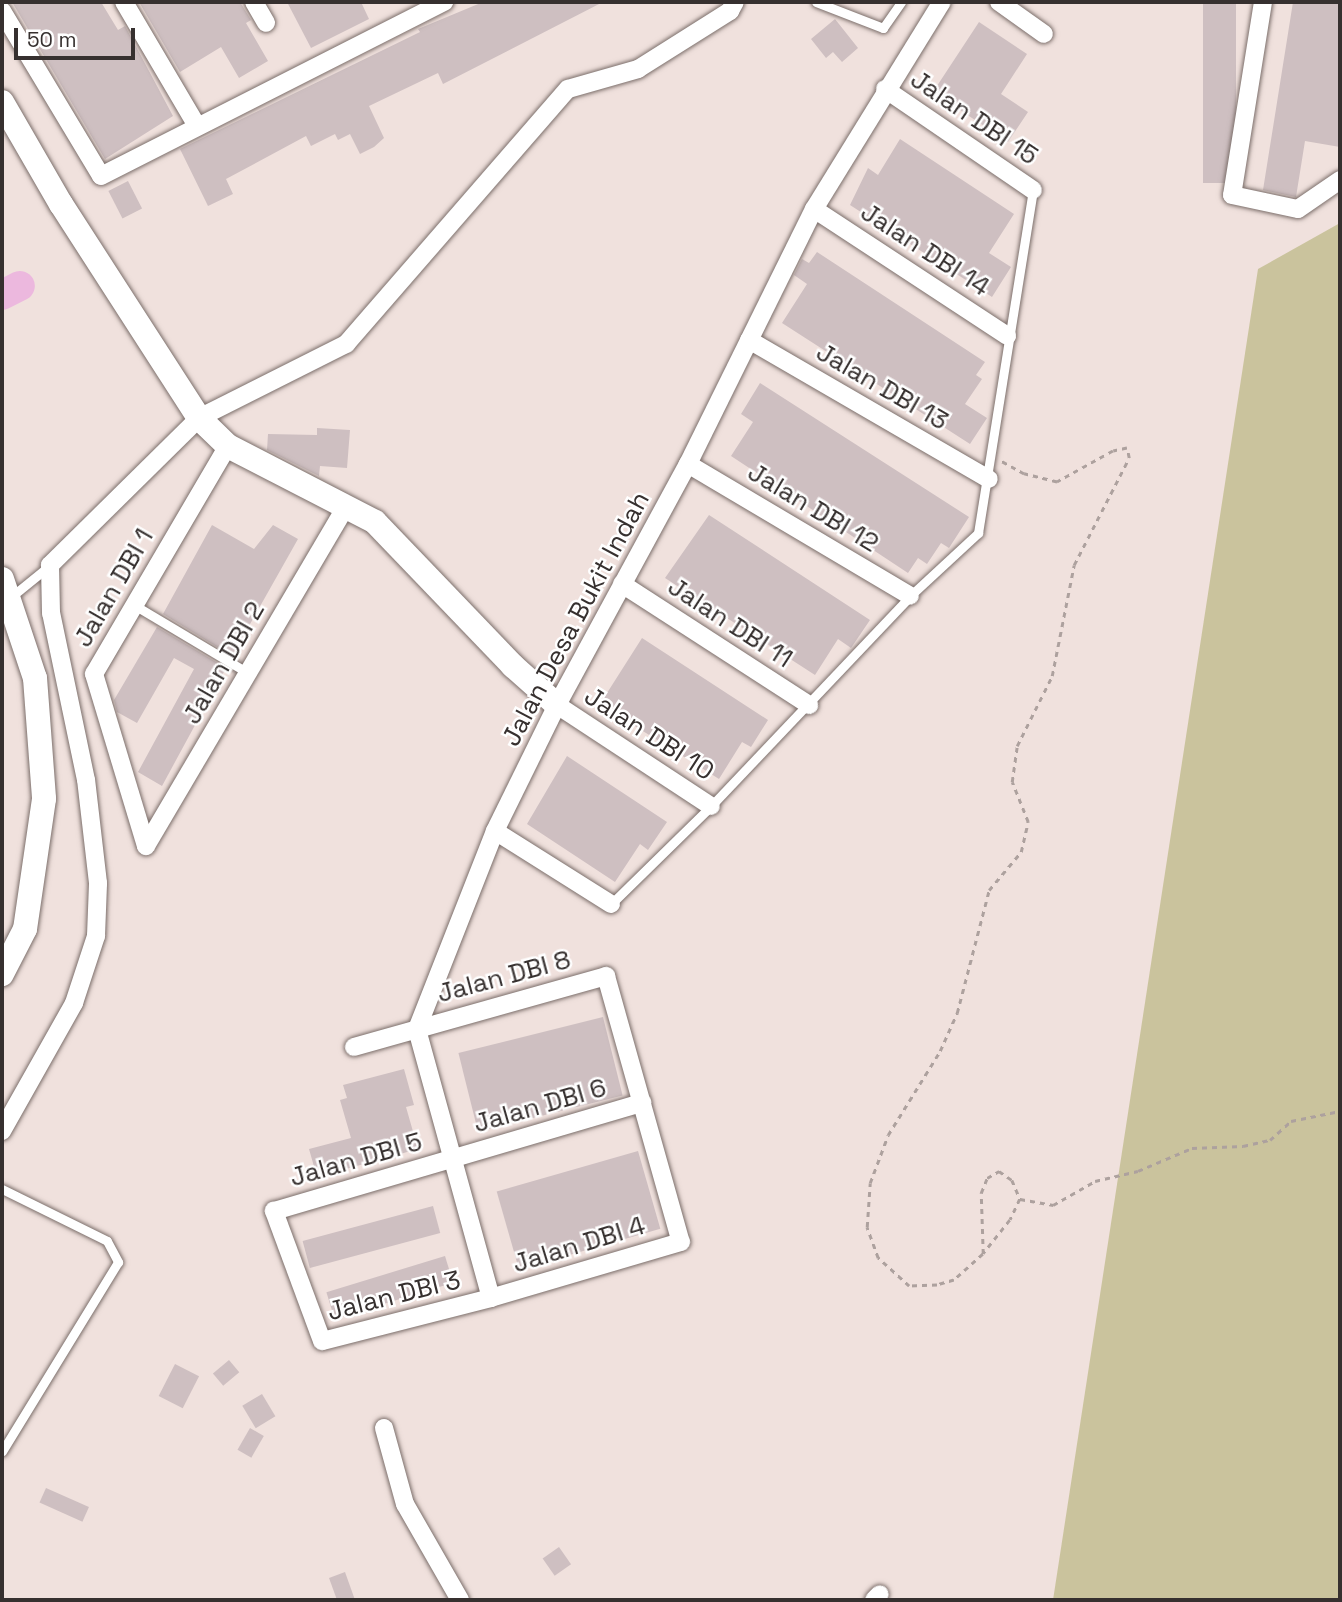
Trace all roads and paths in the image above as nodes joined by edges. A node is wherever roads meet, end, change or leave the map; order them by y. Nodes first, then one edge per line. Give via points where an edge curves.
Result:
1 (124, 2) edge
2 (254, 2) edge
3 (444, 2) edge
4 (735, 2) edge
5 (816, 2) edge
6 (901, 2) edge
7 (942, 2) edge
8 (999, 2) edge
9 (1263, 2) edge
10 (2, 11) edge
11 (266, 23) dead end
12 (1044, 34) dead end
13 (885, 89) junction
14 (2, 102) edge
15 (196, 124) junction
16 (1340, 180) edge
17 (1033, 190) joint
18 (814, 209) junction
19 (1007, 336) junction
20 (749, 340) junction
21 (199, 418) junction
22 (228, 446) junction
23 (992, 456) junction
24 (688, 464) junction
25 (989, 479) junction
26 (346, 506) junction
27 (50, 565) junction
28 (622, 584) junction
29 (4, 593) edge
30 (910, 596) junction
31 (134, 605) junction
32 (248, 673) junction
33 (557, 705) junction
34 (809, 705) junction
35 (711, 806) junction
36 (495, 831) junction
37 (146, 846) joint
38 (611, 904) joint
39 (2, 974) edge
40 (417, 1029) junction
41 (354, 1047) dead end
42 (642, 1103) junction
43 (1340, 1111) edge
44 (2, 1131) edge
45 (453, 1158) junction
46 (2, 1189) edge
47 (1020, 1199) junction
48 (274, 1211) joint
49 (983, 1254) junction
50 (491, 1298) junction
51 (384, 1428) dead end
52 (2, 1451) edge
53 (460, 1600) edge

1 - 15 street
2 - 11 street
3 - 15 street
4 - 21 street via 730,11 638,69 568,89 346,344
5 - 6 lane via 883,28
7 - 13 street, Jalan Desa Bukit Indah
8 - 12 street
9 - 16 street via 1232,195 1298,209
10 - 15 street via 101,176
13 - 17 street, Jalan DBI 15
13 - 18 street, Jalan Desa Bukit Indah
14 - 21 street via 61,204
17 - 19 lane
18 - 19 street, Jalan DBI 14
18 - 20 street, Jalan Desa Bukit Indah
19 - 23 lane
20 - 24 street, Jalan Desa Bukit Indah
20 - 25 street, Jalan DBI 13
21 - 22 street
21 - 27 street
22 - 26 street
22 - 31 street, Jalan DBI 1
23 - 25 lane
23 - 49 path via 1024,474 1057,482 1113,450 1127,448 1129,458 1074,565 1052,676 1017,747 1012,782 1028,822 1021,852 989,890 957,1013 940,1051 888,1135 870,1183 867,1227 878,1258 909,1286 937,1286 954,1280
24 - 28 street, Jalan Desa Bukit Indah
24 - 30 street, Jalan DBI 12
25 - 30 lane via 978,533
26 - 32 street, Jalan DBI 2
26 - 33 street via 375,522 513,666
27 - 29 lane
27 - 44 street via 51,613 86,780 98,883 96,936 74,1003
28 - 33 street, Jalan Desa Bukit Indah
28 - 34 street, Jalan DBI 11
29 - 39 street via 35,678 44,799 25,929
30 - 34 lane
31 - 32 lane
31 - 37 street, Jalan DBI 1 via 94,674
32 - 37 street, Jalan DBI 2
33 - 35 street, Jalan DBI 10
33 - 36 street, Jalan Desa Bukit Indah
34 - 35 lane
35 - 38 lane
36 - 38 street
36 - 40 street, Jalan Desa Bukit Indah
40 - 41 street, Jalan DBI 8
40 - 42 street, Jalan DBI 8 via 606,976
40 - 45 street
42 - 45 street, Jalan DBI 6
42 - 50 street, Jalan DBI 4 via 681,1242
43 - 47 path via 1291,1121 1270,1140 1243,1146 1192,1147 1138,1171 1095,1181 1053,1205
45 - 48 street, Jalan DBI 5
45 - 50 street
46 - 52 lane via 107,1241 118,1262
47 - 49 path
47 - 49 path via 1012,1180 999,1171 987,1178 979,1220
48 - 50 street, Jalan DBI 3 via 322,1341
51 - 53 street via 405,1504

